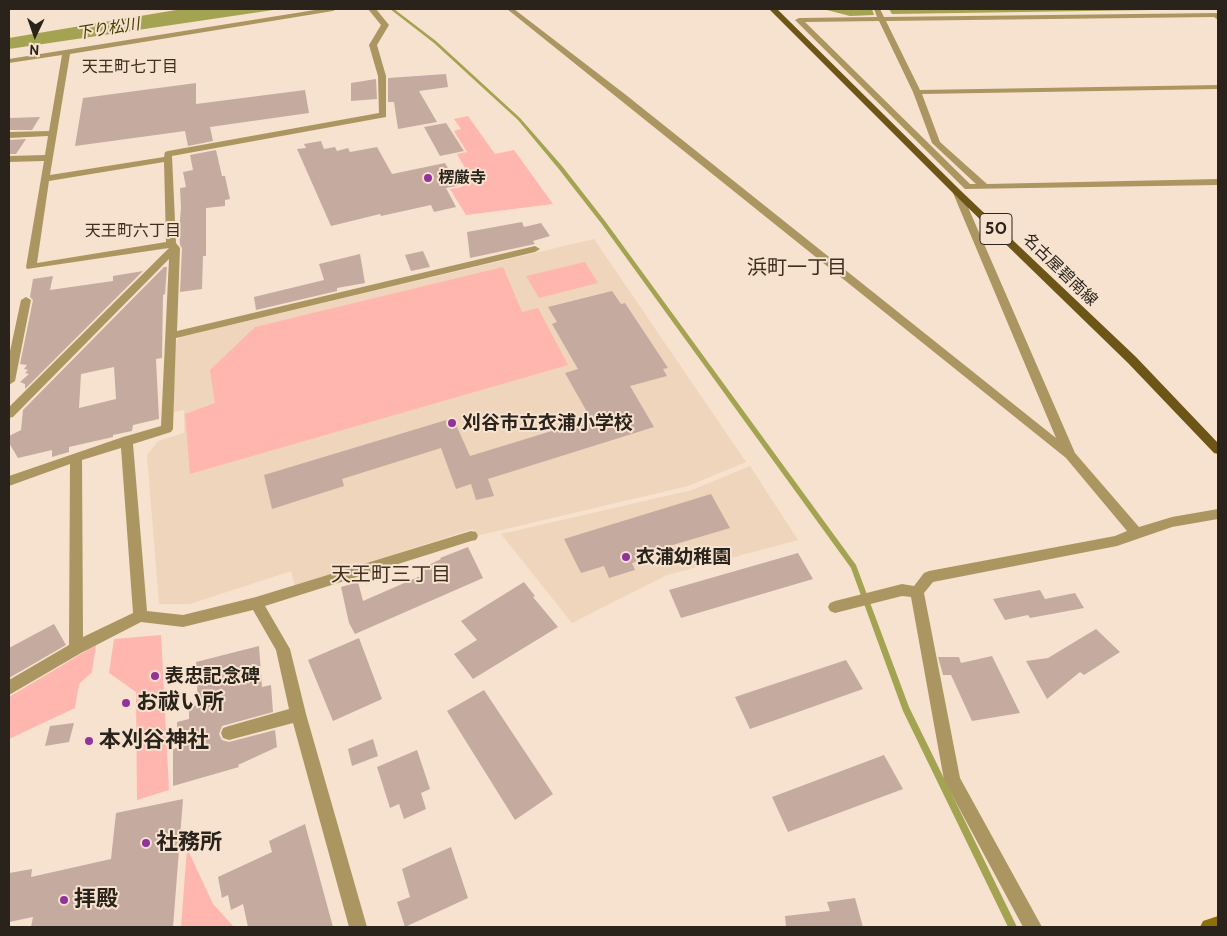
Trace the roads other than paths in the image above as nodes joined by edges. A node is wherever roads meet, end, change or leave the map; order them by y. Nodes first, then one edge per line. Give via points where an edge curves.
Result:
1 (333, 9) edge
2 (372, 9) edge
3 (510, 9) edge
4 (773, 9) edge
5 (879, 13) edge
6 (1218, 16) edge
7 (66, 52) junction
8 (9, 61) edge
9 (1218, 87) edge
10 (917, 92) junction
11 (53, 133) junction
12 (9, 135) edge
13 (48, 158) junction
14 (9, 159) edge
15 (168, 159) junction
16 (46, 179) junction
17 (1218, 182) edge
18 (984, 186) junction
19 (958, 193) junction
20 (173, 246) junction
21 (535, 249) dead end
22 (26, 300) dead end
23 (170, 336) junction
24 (9, 381) edge
25 (9, 414) edge
26 (127, 440) junction
27 (1218, 450) edge
28 (1070, 455) junction
29 (76, 457) junction
30 (9, 481) edge
31 (1218, 514) edge
32 (1136, 533) junction
33 (470, 536) dead end
34 (917, 592) junction
35 (256, 603) junction
36 (835, 607) dead end
37 (140, 616) junction
38 (76, 648) junction
39 (9, 688) edge
40 (298, 714) junction
41 (229, 733) dead end
42 (1218, 924) edge
43 (358, 927) edge
44 (1033, 927) edge
45 (1209, 927) edge

1 - 7 street
2 - 15 street via 385,25 373,45 382,76 383,115 168,154
3 - 28 street
4 - 19 main road, 名古屋碧南線 / 50
5 - 6 street
5 - 10 street
5 - 18 street via 799,20 968,187
7 - 8 street
7 - 11 street
9 - 10 street
10 - 18 street via 936,143
11 - 12 street
11 - 13 street
13 - 14 street
13 - 16 street
15 - 16 street
15 - 20 street
16 - 20 street via 31,267
17 - 18 street
19 - 27 main road, 名古屋碧南線 / 50 via 1132,360
19 - 28 street
20 - 23 street
20 - 25 street
21 - 23 street
22 - 24 street
23 - 26 street via 167,429
26 - 29 street
26 - 37 street
28 - 32 street
29 - 30 street
29 - 38 street
31 - 32 street via 1172,522
32 - 34 street via 1117,541 929,577
33 - 35 street
34 - 36 street via 902,590
34 - 44 street via 952,780
35 - 37 street via 182,621
35 - 40 street via 283,649
37 - 38 street
38 - 39 street
40 - 41 street
40 - 43 street
42 - 45 street

